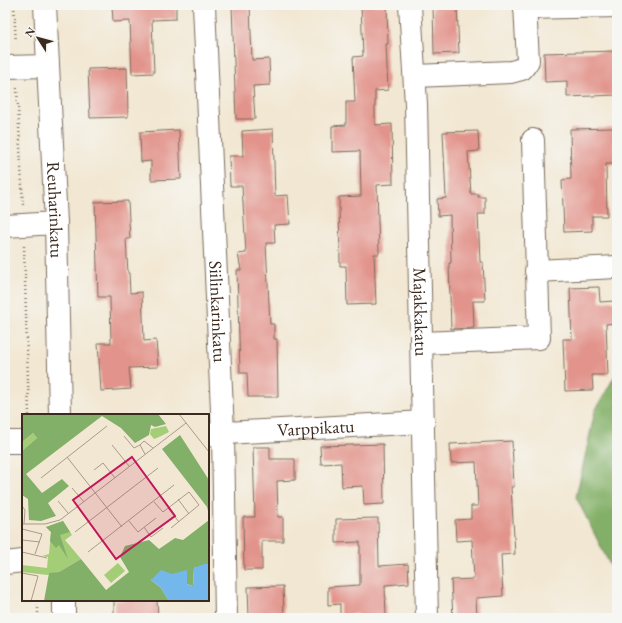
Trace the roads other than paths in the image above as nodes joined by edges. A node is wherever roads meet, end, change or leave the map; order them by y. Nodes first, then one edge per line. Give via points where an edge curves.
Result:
1 (45, 5) edge
2 (204, 5) edge
3 (410, 5) edge
4 (525, 6) edge
5 (617, 6) edge
6 (48, 66) junction
7 (5, 67) edge
8 (415, 76) junction
9 (533, 140) dead end
10 (56, 223) junction
11 (5, 226) edge
12 (617, 267) edge
13 (536, 271) junction
14 (422, 343) junction
15 (60, 414) edge
16 (424, 422) junction
17 (215, 433) edge
18 (5, 442) edge
19 (22, 442) edge
20 (22, 561) edge
21 (5, 563) edge
22 (64, 601) edge
23 (64, 618) edge
24 (226, 618) edge
25 (427, 618) edge

1 - 6 street, Reuharinkatu
2 - 17 street, Siilinkarinkatu
3 - 8 street, Majakkakatu
4 - 5 street
4 - 8 street via 528,61 522,69 511,72
6 - 7 street
6 - 10 street, Reuharinkatu
8 - 14 street, Majakkakatu
9 - 13 street
10 - 11 street
10 - 15 street, Reuharinkatu
12 - 13 street
13 - 14 street via 539,338
14 - 16 street, Majakkakatu
16 - 17 street, Varppikatu
16 - 25 street, Majakkakatu
17 - 24 street, Siilinkarinkatu
18 - 19 street
20 - 21 street
22 - 23 street

